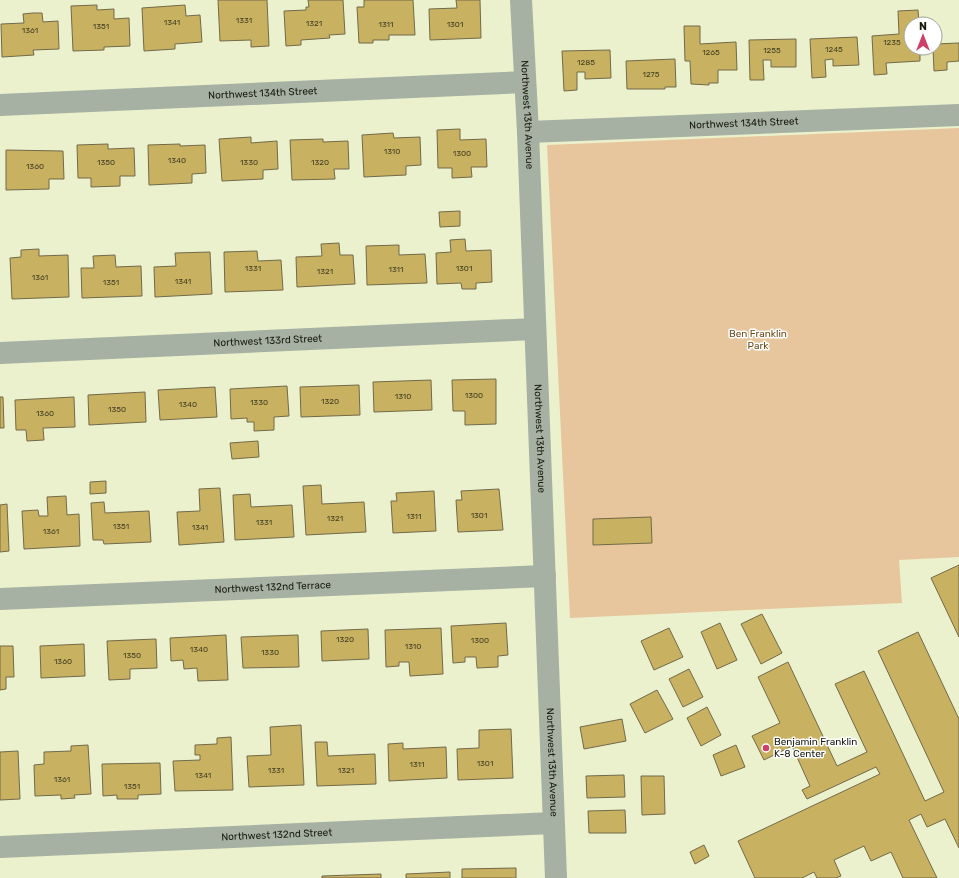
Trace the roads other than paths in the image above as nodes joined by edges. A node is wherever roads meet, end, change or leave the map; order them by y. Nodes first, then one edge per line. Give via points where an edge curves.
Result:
1 (522, 0) edge
2 (525, 82) junction
3 (0, 105) edge
4 (959, 115) edge
5 (528, 132) junction
6 (535, 329) junction
7 (0, 353) edge
8 (545, 576) junction
9 (0, 599) edge
10 (553, 823) junction
11 (0, 847) edge
12 (556, 878) edge

1 - 2 street, Northwest 13th Avenue
2 - 3 street, Northwest 134th Street
2 - 5 street, Northwest 13th Avenue
4 - 5 street, Northwest 134th Street
5 - 6 street, Northwest 13th Avenue
6 - 7 street, Northwest 133rd Street
6 - 8 street, Northwest 13th Avenue
8 - 9 street, Northwest 132nd Terrace
8 - 10 street, Northwest 13th Avenue
10 - 11 street, Northwest 132nd Street
10 - 12 street, Northwest 13th Avenue

